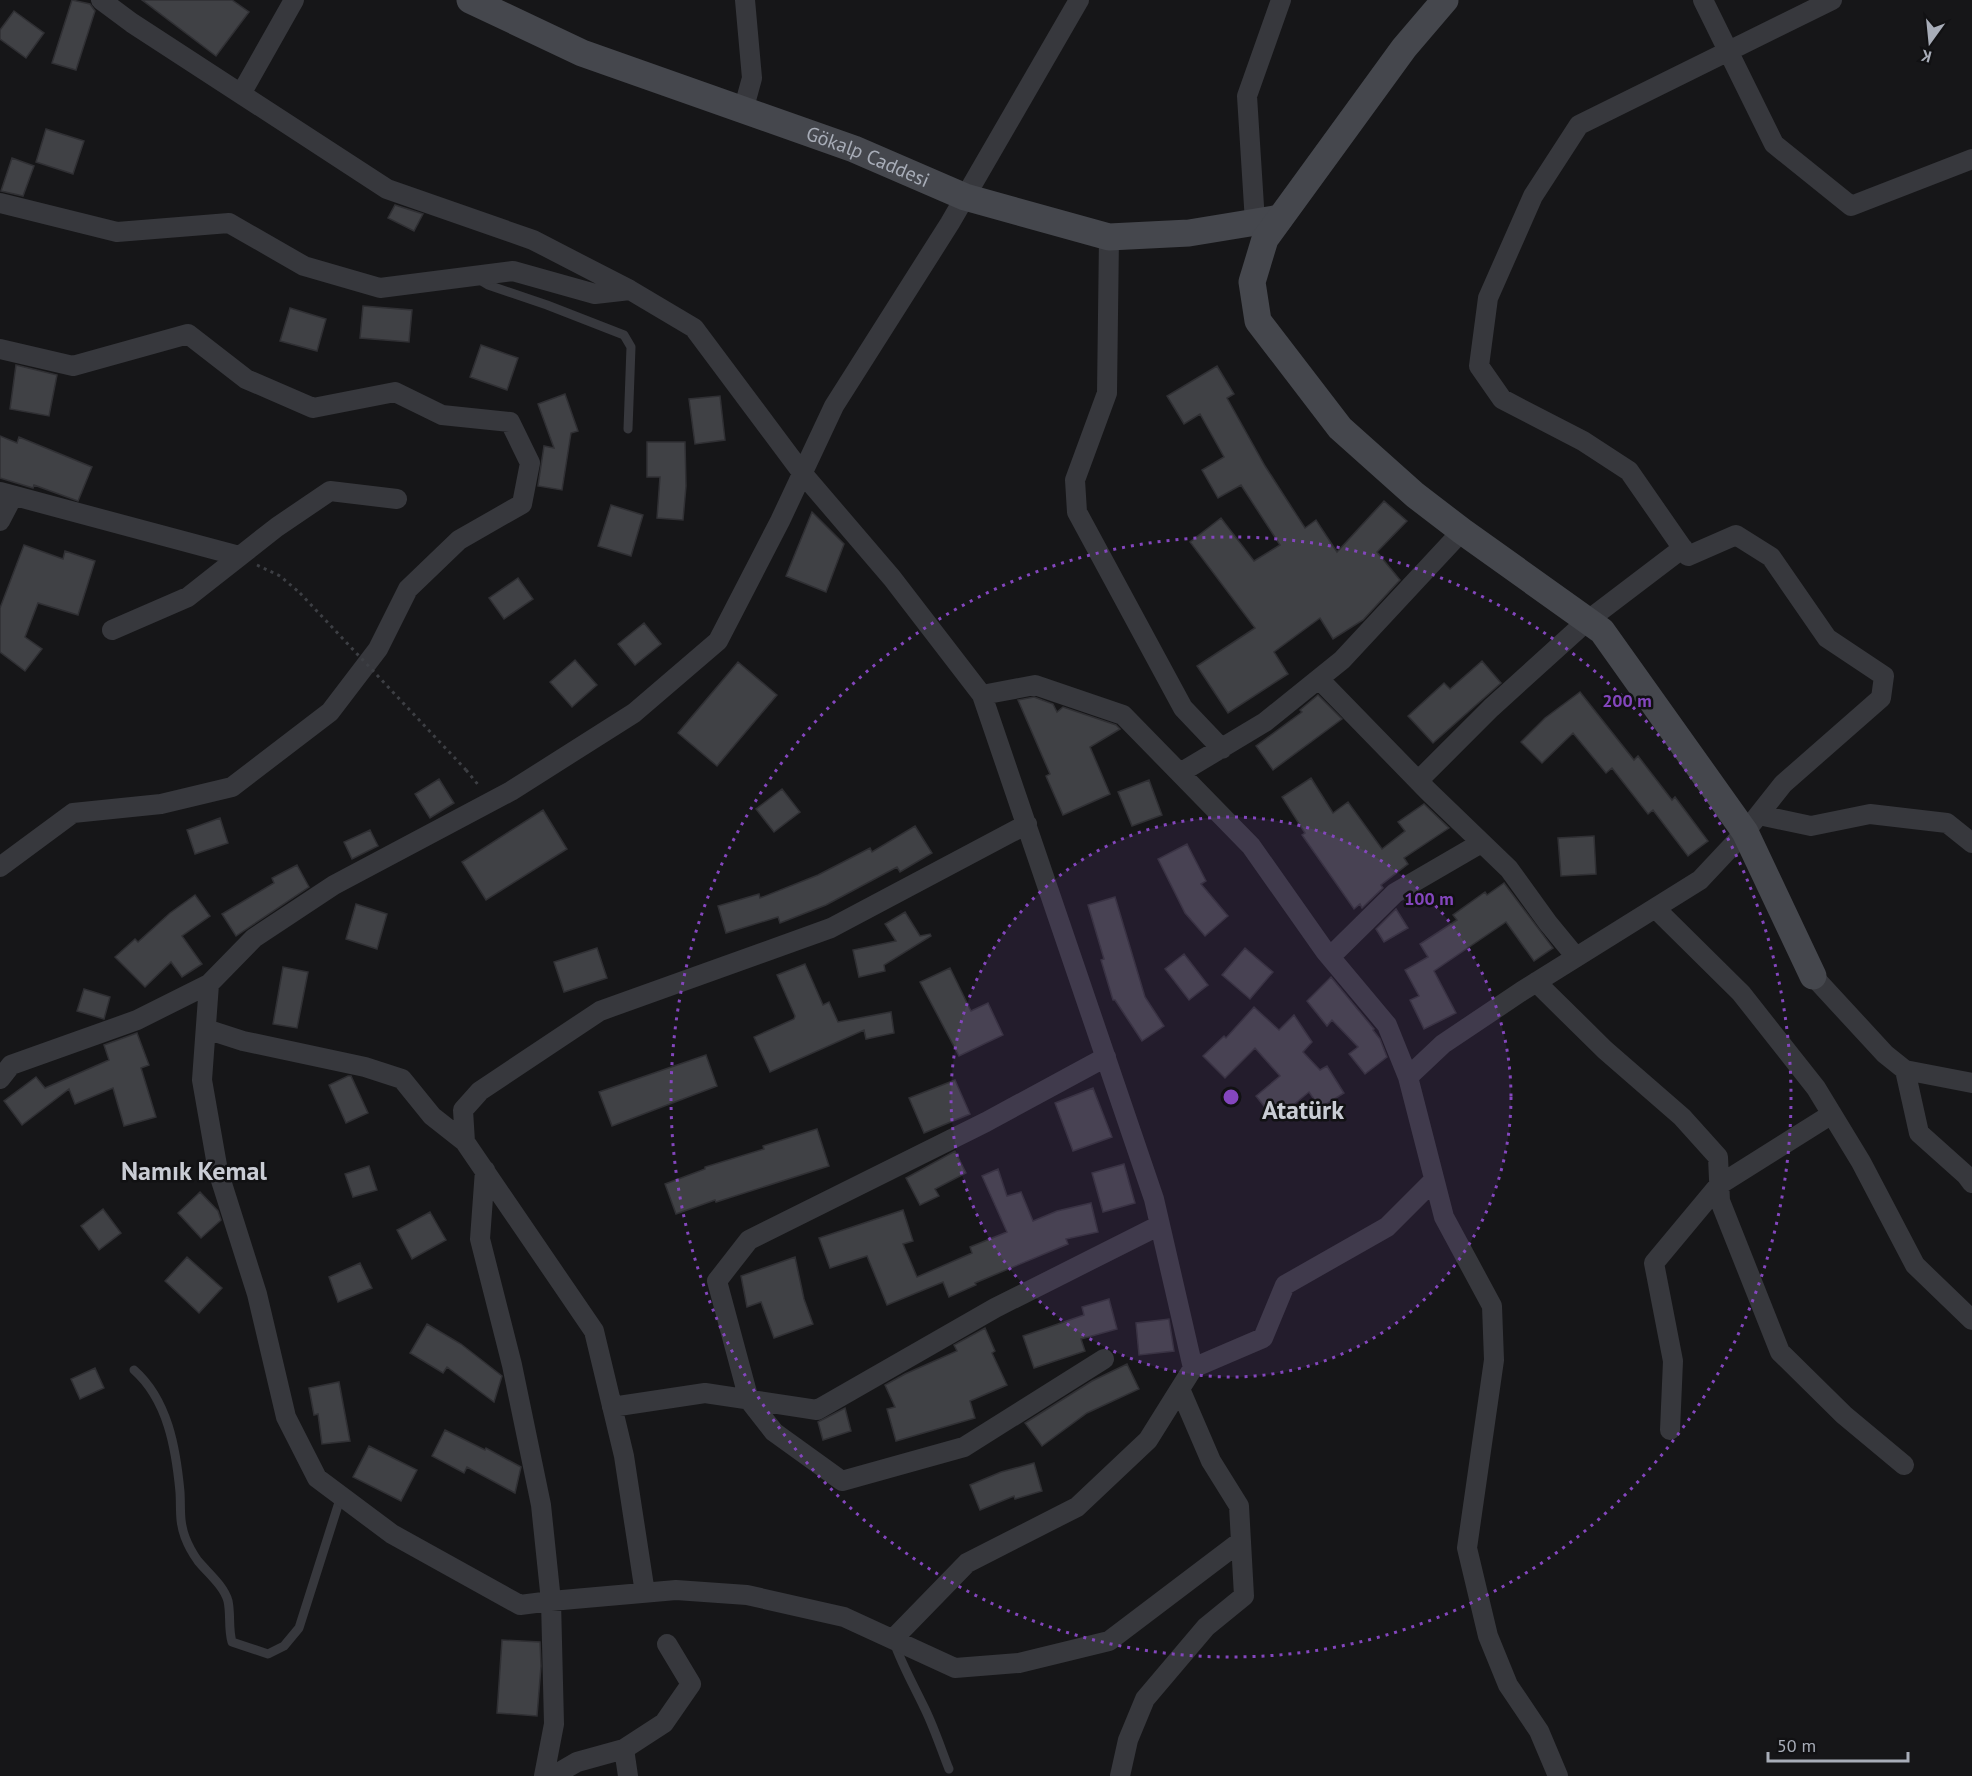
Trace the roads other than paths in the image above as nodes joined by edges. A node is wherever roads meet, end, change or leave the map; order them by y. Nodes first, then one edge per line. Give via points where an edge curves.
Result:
1 (101, 0) edge
2 (294, 0) edge
3 (470, 0) edge
4 (745, 0) edge
5 (1079, 0) edge
6 (1281, 0) edge
7 (1445, 0) edge
8 (1703, 0) edge
9 (1832, 0) edge
10 (1728, 51) junction
11 (241, 94) junction
12 (743, 111) junction
13 (1972, 159) edge
14 (965, 196) junction
15 (0, 203) edge
16 (1268, 220) junction
17 (1109, 237) junction
18 (472, 276) junction
19 (630, 290) junction
20 (0, 349) edge
21 (628, 429) dead end
22 (803, 474) junction
23 (7, 494) edge
24 (397, 500) dead end
25 (0, 521) edge
26 (1462, 531) junction
27 (1683, 548) junction
28 (239, 556) junction
29 (1587, 621) junction
30 (112, 630) dead end
31 (1319, 679) junction
32 (982, 695) junction
33 (1222, 749) junction
34 (1180, 773) junction
35 (1418, 781) junction
36 (1027, 824) junction
37 (1752, 824) junction
38 (1481, 843) junction
39 (1972, 843) edge
40 (0, 867) edge
41 (1655, 908) junction
42 (1330, 957) junction
43 (1576, 957) junction
44 (1813, 976) joint
45 (1536, 982) junction
46 (209, 984) junction
47 (206, 1029) junction
48 (1106, 1057) junction
49 (1905, 1070) junction
50 (1408, 1077) junction
51 (0, 1079) edge
52 (1972, 1083) edge
53 (1832, 1114) junction
54 (465, 1142) junction
55 (485, 1170) junction
56 (1434, 1180) junction
57 (1972, 1183) edge
58 (1719, 1185) junction
59 (1160, 1225) junction
60 (1972, 1320) edge
61 (1104, 1359) dead end
62 (1193, 1368) junction
63 (134, 1370) dead end
64 (1180, 1389) junction
65 (749, 1400) junction
66 (612, 1407) junction
67 (1670, 1430) dead end
68 (1904, 1465) dead end
69 (341, 1496) junction
70 (1241, 1541) junction
71 (645, 1593) junction
72 (551, 1601) junction
73 (893, 1639) junction
74 (667, 1644) dead end
75 (624, 1749) junction
76 (949, 1769) dead end
77 (544, 1776) edge
78 (553, 1776) edge
79 (628, 1776) edge
80 (1120, 1776) edge
81 (1558, 1776) edge

1 - 11 street
2 - 11 street
3 - 12 main road, Gökalp Caddesi via 582,53
4 - 12 street via 752,78
5 - 14 street
6 - 16 street via 1247,96
7 - 16 main road
8 - 10 street
9 - 10 street
10 - 13 street via 1774,144 1851,206
10 - 27 street via 1579,125 1533,196 1488,298 1479,366 1502,399 1583,441 1629,471
11 - 19 street via 387,189 533,240
12 - 14 main road, Gökalp Caddesi via 854,149
14 - 17 main road, Gökalp Caddesi
14 - 22 street via 834,406
15 - 18 street via 117,232 229,223 304,266 380,288
16 - 17 main road, Gökalp Caddesi via 1189,233
16 - 26 main road via 1252,282 1258,321 1340,428
17 - 33 street via 1107,393 1075,480 1077,512 1184,708
18 - 19 street via 513,271 595,294
18 - 21 lane via 624,335 631,347
19 - 22 street via 694,328
20 - 40 street via 73,366 188,334 246,379 314,408 395,392 442,415 510,422 530,463 522,504 459,540 408,589 378,649 330,712 232,787 161,804 73,813
22 - 32 street via 892,578
22 - 46 street via 718,641 634,713 511,791 334,885 254,938
23 - 25 street
23 - 28 street
24 - 28 street via 330,491
26 - 29 main road
26 - 31 street via 1342,660
27 - 29 street
27 - 37 street via 1688,556 1736,535 1771,557 1827,638 1884,676 1881,698 1783,784
28 - 30 street via 188,597
29 - 35 street
29 - 37 main road via 1602,631
31 - 33 street via 1265,722
31 - 35 street
32 - 34 street via 1035,685 1123,715
32 - 36 street
33 - 34 street
34 - 42 street via 1251,846
35 - 38 street
36 - 48 street
36 - 54 street via 831,928 600,1011 480,1091 463,1110
37 - 39 street via 1811,826 1870,814 1947,823
37 - 41 street via 1700,880
37 - 44 main road
38 - 42 street via 1395,893
38 - 43 street via 1509,869
41 - 43 street
41 - 53 street via 1741,993
42 - 50 street via 1387,1025
43 - 45 street
44 - 49 street via 1885,1054
45 - 50 street via 1443,1044
45 - 58 street via 1605,1050 1682,1117 1718,1157
46 - 47 street
46 - 51 street via 137,1020 11,1065
47 - 54 street via 402,1079 432,1116
47 - 69 street via 202,1080 218,1171 257,1294 286,1417 317,1478
48 - 59 street
48 - 65 street via 986,1122 749,1240 717,1281
49 - 52 street
49 - 57 street via 1919,1133
50 - 56 street
53 - 58 street
53 - 60 street via 1915,1265
54 - 55 street
55 - 66 street via 594,1332
55 - 72 street via 480,1239 512,1365 538,1494
56 - 62 street via 1388,1227 1285,1285 1263,1338
56 - 81 street via 1444,1217 1492,1306 1494,1360 1467,1548 1488,1636 1508,1685 1539,1731
58 - 67 street via 1654,1263 1673,1361
58 - 68 street via 1720,1201 1780,1352 1844,1415
59 - 62 street
59 - 65 street via 995,1308 817,1410
61 - 65 street via 964,1447 842,1481 774,1432
62 - 64 street
63 - 69 lane via 152,1389 169,1427 178,1472 180,1520 197,1559 228,1601 232,1642 268,1654 284,1646 299,1628
64 - 70 street via 1210,1461 1239,1506
64 - 73 street via 1148,1440 1077,1507 967,1563
65 - 66 street via 705,1393
66 - 71 street via 624,1456
69 - 72 street via 392,1534 520,1605
70 - 73 street via 1109,1641 1019,1662 955,1668
70 - 80 street via 1244,1596 1206,1627 1145,1699 1128,1740
71 - 72 street
71 - 73 street via 676,1590 747,1595 844,1617
72 - 77 street via 554,1724
73 - 76 lane
74 - 75 street via 692,1684 664,1724
75 - 78 street via 577,1762
75 - 79 street

